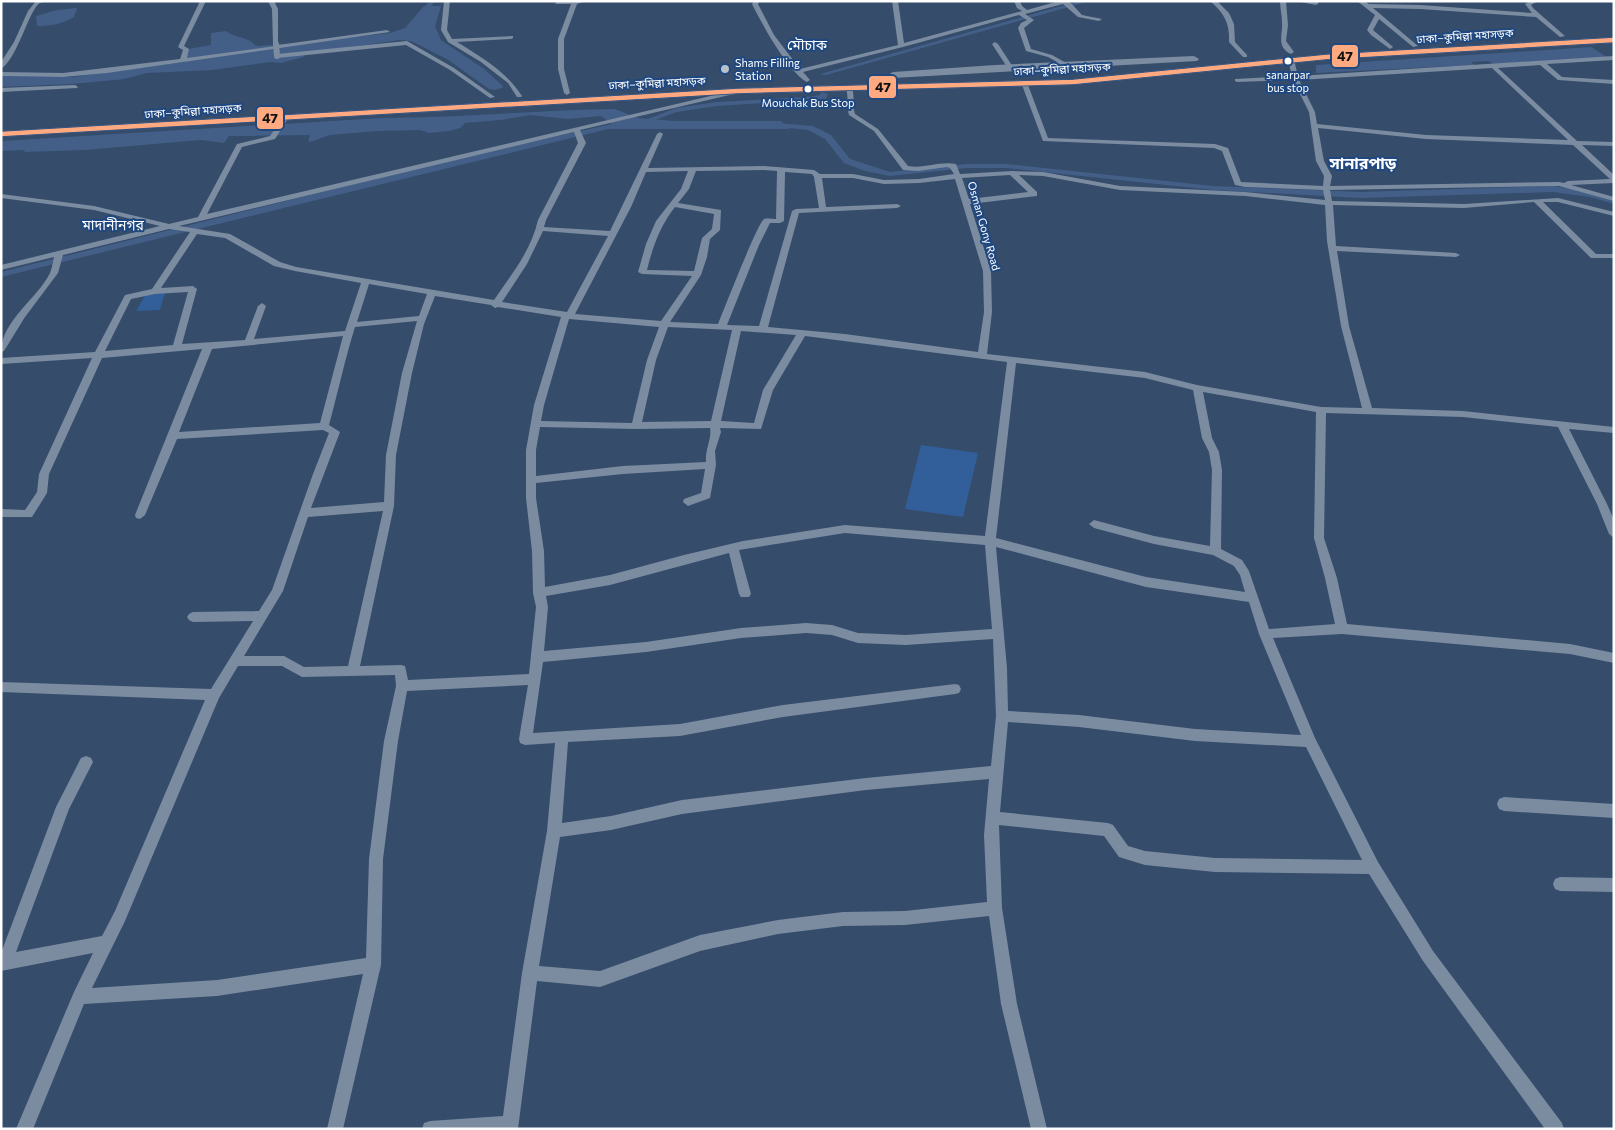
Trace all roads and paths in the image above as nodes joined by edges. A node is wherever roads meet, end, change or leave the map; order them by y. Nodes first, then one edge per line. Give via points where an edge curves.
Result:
1 (45, 1) edge
2 (203, 1) edge
3 (271, 1) edge
4 (447, 1) edge
5 (895, 1) edge
6 (1017, 1) edge
7 (1213, 1) edge
8 (1283, 1) edge
9 (1298, 1) edge
10 (1360, 1) edge
11 (1534, 1) edge
12 (577, 2) edge
13 (756, 2) edge
14 (557, 3) dead end
15 (1067, 3) edge
16 (1316, 3) dead end
17 (1369, 6) junction
18 (1026, 15) junction
19 (1378, 15) junction
20 (1536, 15) junction
21 (1099, 19) dead end
22 (387, 32) dead end
23 (1614, 34) edge
24 (1562, 36) junction
25 (511, 37) dead end
26 (1614, 40) edge
27 (450, 41) junction
28 (994, 44) dead end
29 (901, 46) junction
30 (1414, 46) junction
31 (1390, 47) junction
32 (1245, 56) junction
33 (1291, 56) junction
34 (1614, 58) edge
35 (183, 61) junction
36 (1540, 62) junction
37 (1063, 65) junction
38 (1494, 66) junction
39 (1, 67) edge
40 (1007, 68) junction
41 (799, 70) junction
42 (5, 75) edge
43 (881, 76) dead end
44 (863, 77) dead end
45 (1296, 79) junction
46 (807, 80) junction
47 (1237, 80) dead end
48 (1, 82) edge
49 (1073, 82) junction
50 (1614, 82) edge
51 (994, 85) junction
52 (1025, 85) junction
53 (76, 88) dead end
54 (849, 88) junction
55 (1, 90) edge
56 (738, 91) junction
57 (567, 93) junction
58 (519, 96) junction
59 (492, 97) junction
60 (284, 120) junction
61 (1316, 126) junction
62 (1, 127) edge
63 (79, 127) junction
64 (578, 132) junction
65 (1, 134) edge
66 (660, 134) dead end
67 (1, 138) edge
68 (1575, 143) junction
69 (1614, 144) edge
70 (693, 169) junction
71 (781, 169) junction
72 (643, 170) junction
73 (1012, 173) junction
74 (958, 175) junction
75 (818, 176) junction
76 (1614, 180) edge
77 (1559, 184) junction
78 (1326, 188) junction
79 (1, 196) edge
80 (1614, 199) edge
81 (1536, 200) junction
82 (968, 202) junction
83 (1329, 203) junction
84 (673, 204) junction
85 (897, 206) dead end
86 (823, 210) junction
87 (1614, 214) edge
88 (201, 218) junction
89 (174, 227) junction
90 (542, 228) junction
91 (192, 231) junction
92 (613, 234) junction
93 (1332, 248) junction
94 (59, 254) junction
95 (1456, 255) dead end
96 (1614, 256) edge
97 (1, 268) edge
98 (697, 274) junction
99 (366, 281) junction
100 (155, 291) junction
101 (432, 293) junction
102 (496, 305) junction
103 (262, 306) dead end
104 (568, 316) junction
105 (423, 318) junction
106 (664, 324) junction
107 (722, 326) junction
108 (737, 328) junction
109 (351, 329) junction
110 (763, 329) junction
111 (802, 333) junction
112 (248, 342) junction
113 (208, 346) junction
114 (177, 347) junction
115 (1, 349) edge
116 (99, 355) junction
117 (982, 356) junction
118 (1012, 359) junction
119 (1, 361) edge
120 (1197, 388) junction
121 (1322, 410) junction
122 (1368, 411) junction
123 (534, 424) junction
124 (715, 424) junction
125 (1562, 424) junction
126 (324, 426) junction
127 (636, 426) junction
128 (1614, 430) edge
129 (173, 436) junction
130 (711, 465) junction
131 (531, 480) junction
132 (688, 502) dead end
133 (389, 506) junction
134 (1, 513) edge
135 (304, 513) junction
136 (140, 515) dead end
137 (1094, 524) dead end
138 (1614, 534) edge
139 (990, 541) junction
140 (733, 548) junction
141 (1215, 551) junction
142 (539, 593) junction
143 (745, 594) dead end
144 (1254, 598) junction
145 (262, 616) junction
146 (193, 617) dead end
147 (1342, 629) junction
148 (997, 634) junction
149 (1265, 634) junction
150 (536, 657) junction
151 (1614, 658) edge
152 (234, 661) junction
153 (353, 670) junction
154 (535, 678) junction
155 (402, 686) junction
156 (1, 687) edge
157 (955, 689) dead end
158 (214, 695) junction
159 (1002, 716) junction
160 (562, 738) junction
161 (1310, 741) junction
162 (86, 762) dead end
163 (997, 772) junction
164 (1504, 804) dead end
165 (1614, 812) edge
166 (993, 818) junction
167 (554, 831) junction
168 (1373, 867) junction
169 (1560, 884) dead end
170 (1614, 885) edge
171 (994, 908) junction
172 (107, 943) junction
173 (3, 963) edge
174 (374, 965) junction
175 (530, 973) junction
176 (79, 997) junction
177 (510, 1126) edge
178 (24, 1129) edge
179 (334, 1129) edge
180 (430, 1129) edge
181 (1039, 1129) edge
182 (1556, 1129) edge

1 - 39 street via 38,2 31,11 24,30
2 - 35 street via 188,27 182,47 186,49
3 - 59 street, bridge via 275,9 277,56 407,43
4 - 27 street via 444,30
5 - 29 street
6 - 18 street
7 - 32 street via 1230,20 1232,42
8 - 33 street via 1286,30 1282,37
9 - 16 street
10 - 17 street
11 - 20 street via 1528,4
12 - 14 street
12 - 57 street via 561,39 561,69
13 - 41 street via 764,24
15 - 18 street
15 - 21 street via 1080,16
17 - 19 street
17 - 20 street
18 - 29 street
18 - 37 street via 1021,28 1026,48 1050,56
19 - 30 street
19 - 31 street via 1370,30
20 - 24 street
22 - 35 street
23 - 24 highway, ঢাকা–কুমিল্লা মহাসড়ক
24 - 30 highway, ঢাকা–কুমিল্লা মহাসড়ক
25 - 27 street
26 - 33 highway, ঢাকা–কুমিল্লা মহাসড়ক
27 - 58 street via 510,82
28 - 40 street
29 - 41 street
30 - 31 highway, ঢাকা–কুমিল্লা মহাসড়ক
31 - 33 highway, ঢাকা–কুমিল্লা মহাসড়ক
32 - 33 highway, ঢাকা–কুমিল্লা মহাসড়ক
32 - 37 highway, ঢাকা–কুমিল্লা মহাসড়ক
33 - 45 street
33 - 49 highway, ঢাকা–কুমিল্লা মহাসড়ক
34 - 36 street
35 - 42 street via 63,75
36 - 38 street
36 - 50 street via 1560,79
37 - 40 highway, ঢাকা–কুমিল্লা মহাসড়ক
37 - 49 highway via 1052,72 1054,77
38 - 45 street
38 - 68 street
40 - 43 highway, ঢাকা–কুমিল্লা মহাসড়ক
40 - 51 highway via 1019,77
41 - 46 street
42 - 48 street
44 - 46 highway, ঢাকা–কুমিল্লা মহাসড়ক
45 - 47 street
45 - 61 street
46 - 57 highway, ঢাকা–কুমিল্লা মহাসড়ক
49 - 52 highway, ঢাকা–কুমিল্লা মহাসড়ক
51 - 52 highway, ঢাকা–কুমিল্লা মহাসড়ক
51 - 54 highway, ঢাকা–কুমিল্লা মহাসড়ক
52 - 78 street via 1046,140 1215,146 1225,150 1238,183
53 - 55 street
54 - 56 highway, ঢাকা–কুমিল্লা মহাসড়ক
54 - 74 street, Osman Gony Road via 852,115 876,130 906,168 953,166
56 - 60 highway, ঢাকা–কুমিল্লা মহাসড়ক
56 - 64 street via 595,124
57 - 58 highway, ঢাকা–কুমিল্লা মহাসড়ক
58 - 59 highway, ঢাকা–কুমিল্লা মহাসড়ক
59 - 63 highway, ঢাকা–কুমিল্লা মহাসড়ক
60 - 63 highway, ঢাকা–কুমিল্লা মহাসড়ক
60 - 88 street via 273,138 239,146
61 - 68 street via 1426,137
61 - 78 street via 1320,161 1328,176
62 - 63 highway via 54,122
63 - 65 highway, ঢাকা–কুমিল্লা মহাসড়ক
63 - 67 highway
64 - 88 street
64 - 90 street via 582,144 545,212
66 - 72 street
68 - 69 street
68 - 76 street
70 - 71 street
70 - 72 street
70 - 84 street via 685,189
71 - 75 street via 814,172
71 - 107 street via 780,221 767,221
72 - 92 street
73 - 74 street
73 - 82 street via 1034,194
73 - 83 street via 1043,174 1120,188 1245,194
74 - 75 street via 884,182 853,176
74 - 82 street, Osman Gony Road
75 - 86 street
76 - 77 street
77 - 78 street
77 - 80 street
78 - 83 street
79 - 89 street via 94,208
81 - 83 street via 1464,206
81 - 87 street via 1577,203
81 - 96 street via 1594,256
82 - 117 street, Osman Gony Road via 988,271 988,312
83 - 93 street
84 - 98 street via 718,212 716,230 706,238
84 - 98 street via 660,222 642,272
85 - 86 street
86 - 110 street via 796,211
88 - 89 street
89 - 91 street
89 - 94 street
90 - 92 street
90 - 102 street
91 - 99 street via 227,236 276,264
91 - 100 street
92 - 104 street
93 - 95 street
93 - 122 street via 1345,326
94 - 97 street
94 - 115 street via 54,273
98 - 106 street
99 - 101 street
99 - 109 street
100 - 114 street via 193,289
100 - 116 street via 128,297
101 - 102 street
101 - 105 street
102 - 104 street
103 - 112 street
104 - 106 street
104 - 123 street
105 - 109 street
105 - 133 street via 392,455
106 - 107 street
106 - 127 street
107 - 108 street
108 - 110 street
108 - 124 street
109 - 112 street
109 - 126 street
110 - 111 street
111 - 117 street
111 - 124 street via 768,390 758,427
112 - 113 street
113 - 114 street
113 - 129 street
114 - 116 street
116 - 119 street
116 - 134 street via 44,474 42,493 28,514
117 - 118 street
118 - 120 street via 1145,375
118 - 139 street
120 - 121 street
120 - 141 street via 1217,470
121 - 122 street
121 - 147 street via 1319,538
122 - 125 street via 1463,414
123 - 127 street
123 - 131 street
124 - 127 street
124 - 130 street
125 - 128 street
125 - 138 street
126 - 129 street
126 - 135 street via 335,432
129 - 136 street
130 - 131 street
130 - 132 street via 706,495
131 - 142 street
133 - 135 street
133 - 153 street
135 - 145 street via 277,591
137 - 141 street via 1154,540
139 - 140 street via 845,529
139 - 144 street via 1146,582
139 - 148 street
140 - 142 street via 610,580
140 - 143 street
141 - 144 street via 1238,563
142 - 150 street via 542,607
144 - 149 street
145 - 146 street
145 - 152 street
147 - 149 street
147 - 151 street via 1570,649
148 - 150 street via 906,640 858,638 832,630 806,628
148 - 159 street
149 - 161 street
150 - 154 street
152 - 153 street via 284,661 302,672
152 - 158 street
153 - 155 street via 401,670
154 - 155 street
154 - 160 street via 524,739
155 - 174 street via 391,741 376,860
156 - 158 street
157 - 160 street via 783,711 680,730
158 - 172 street
159 - 161 street via 1079,721 1196,735
159 - 163 street
160 - 167 street
161 - 168 street
162 - 173 street via 63,808
163 - 166 street
163 - 167 street via 866,784 682,807 611,824
164 - 165 street
166 - 168 street via 1108,830 1124,852 1145,858 1215,865
166 - 171 street
167 - 175 street
168 - 182 street via 1428,956
169 - 170 street
171 - 175 street via 778,927 700,943 600,979
171 - 181 street via 1009,1004
172 - 173 street
172 - 176 street
174 - 176 street via 217,988
174 - 179 street
175 - 177 street
176 - 178 street
177 - 180 street

